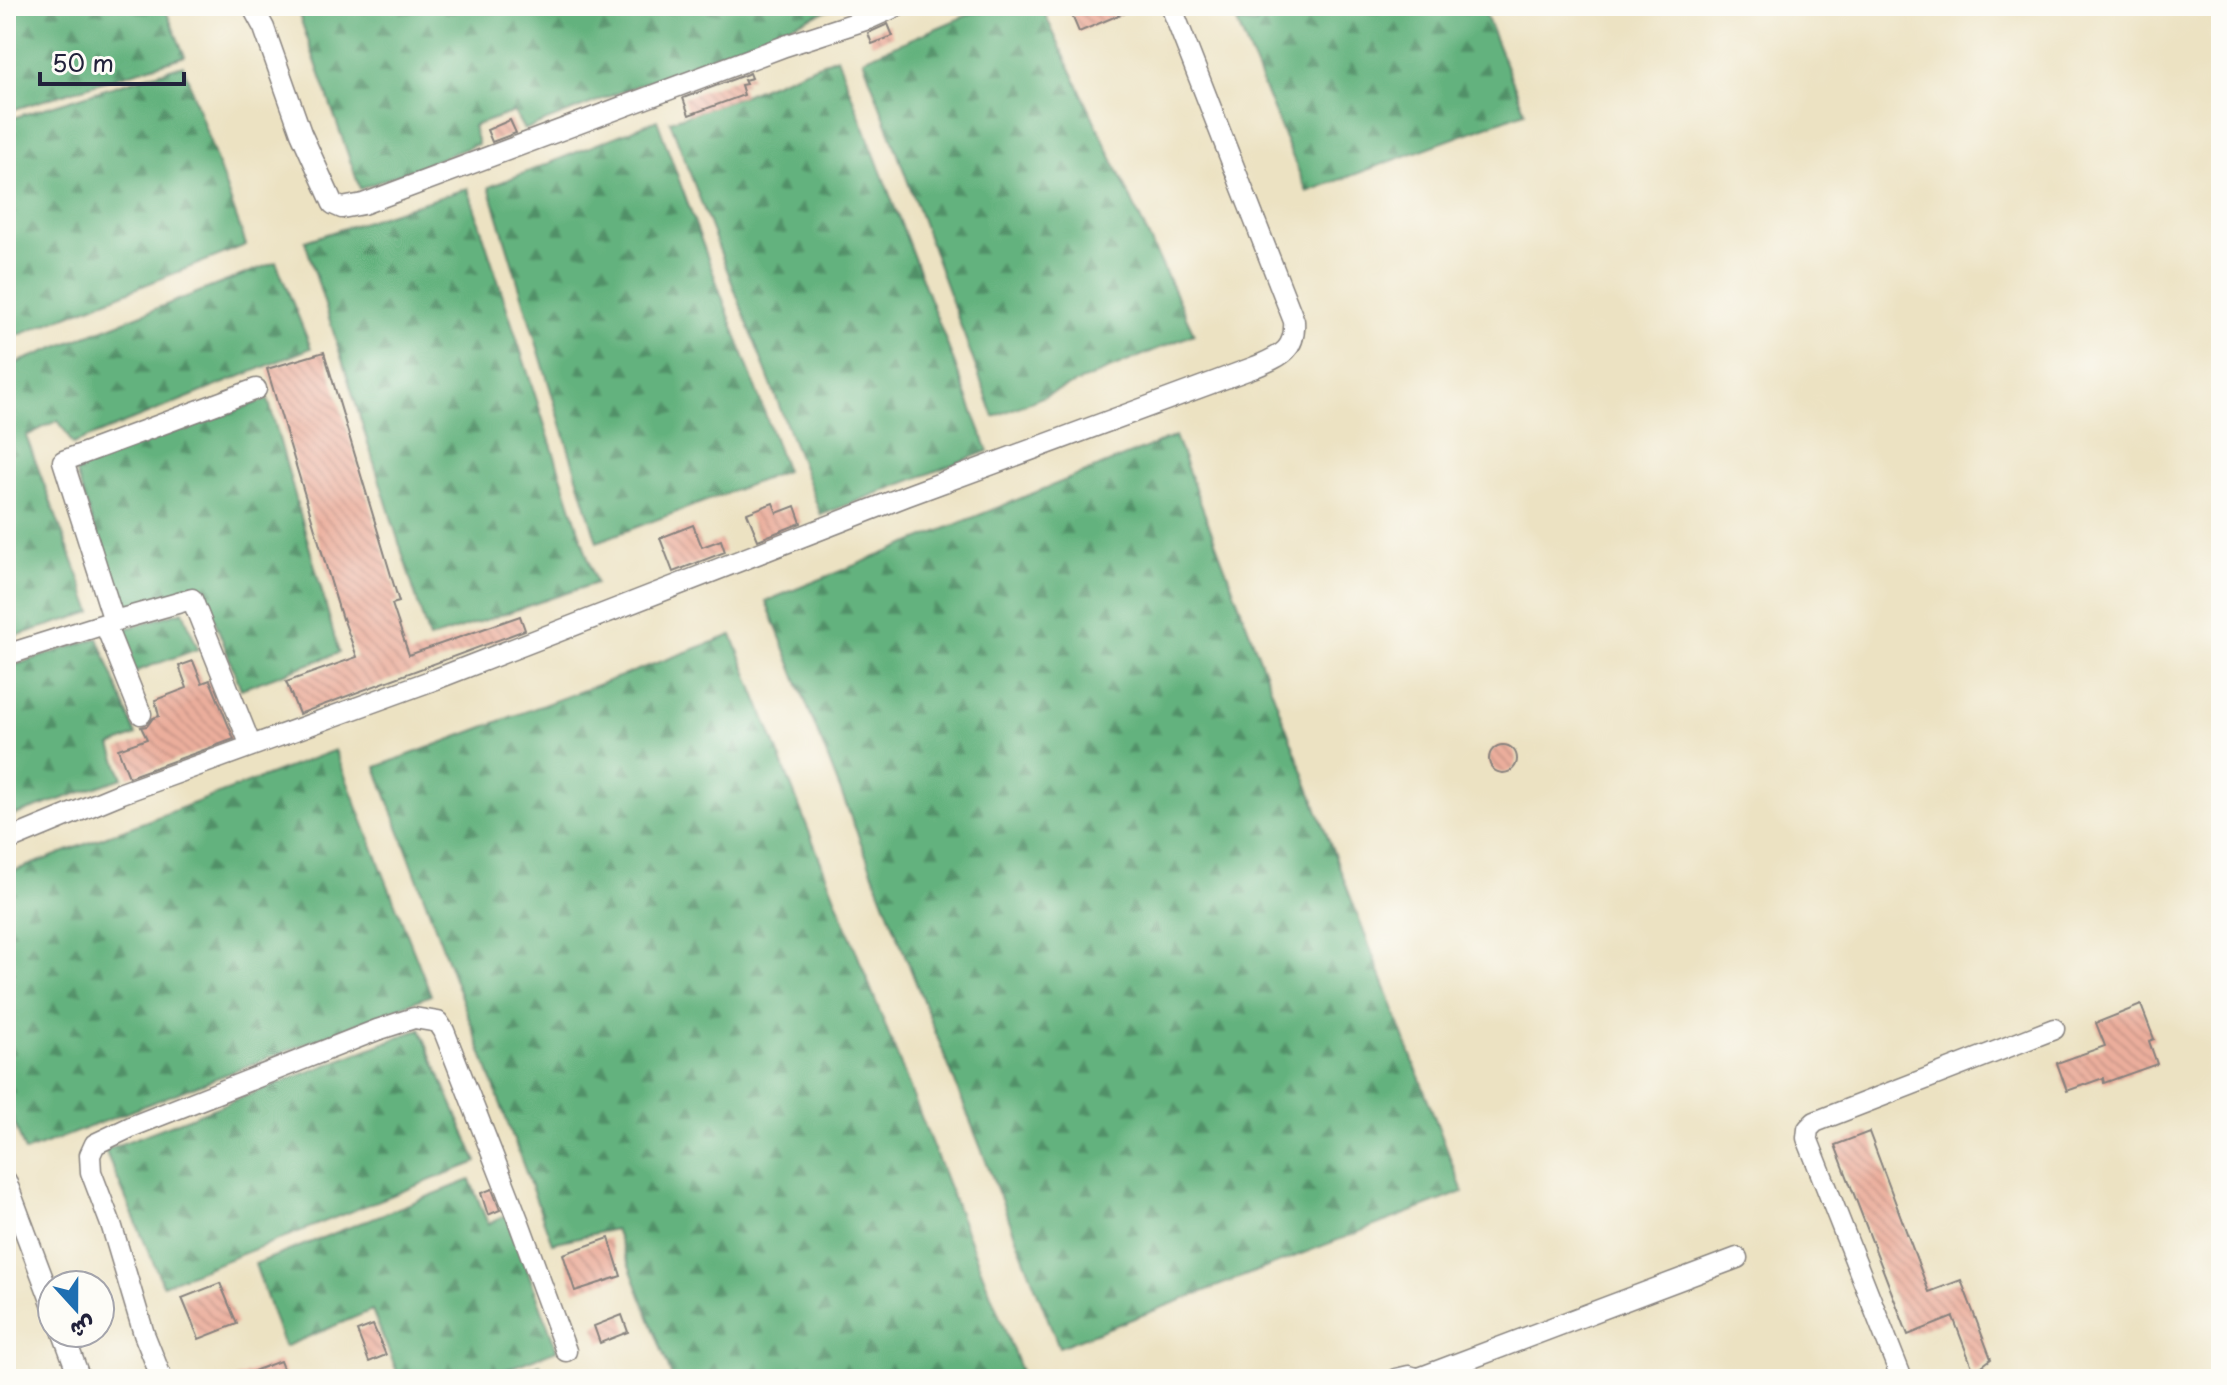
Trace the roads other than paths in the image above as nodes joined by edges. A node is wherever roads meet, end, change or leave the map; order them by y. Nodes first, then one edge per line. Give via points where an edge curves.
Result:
1 (252, 6) edge
2 (897, 6) edge
3 (1171, 6) edge
4 (256, 389) dead end
5 (109, 623) junction
6 (6, 655) edge
7 (141, 714) dead end
8 (251, 746) junction
9 (6, 841) edge
10 (2054, 1029) dead end
11 (6, 1181) edge
12 (1737, 1258) dead end
13 (39, 1269) edge
14 (69, 1349) edge
15 (566, 1351) dead end
16 (1419, 1378) edge
17 (80, 1379) edge
18 (162, 1379) edge
19 (1396, 1379) edge
20 (1902, 1379) edge

1 - 2 street via 301,133 333,204 342,208
3 - 8 street via 1294,321 1295,334 1279,356
4 - 5 street via 63,461
5 - 6 street
5 - 7 street
5 - 8 street via 192,599
8 - 9 street
10 - 20 street via 1808,1129 1807,1138
11 - 13 street
12 - 16 street
14 - 17 street
15 - 18 street via 444,1031 438,1022 414,1018 95,1144 91,1172
16 - 19 street

